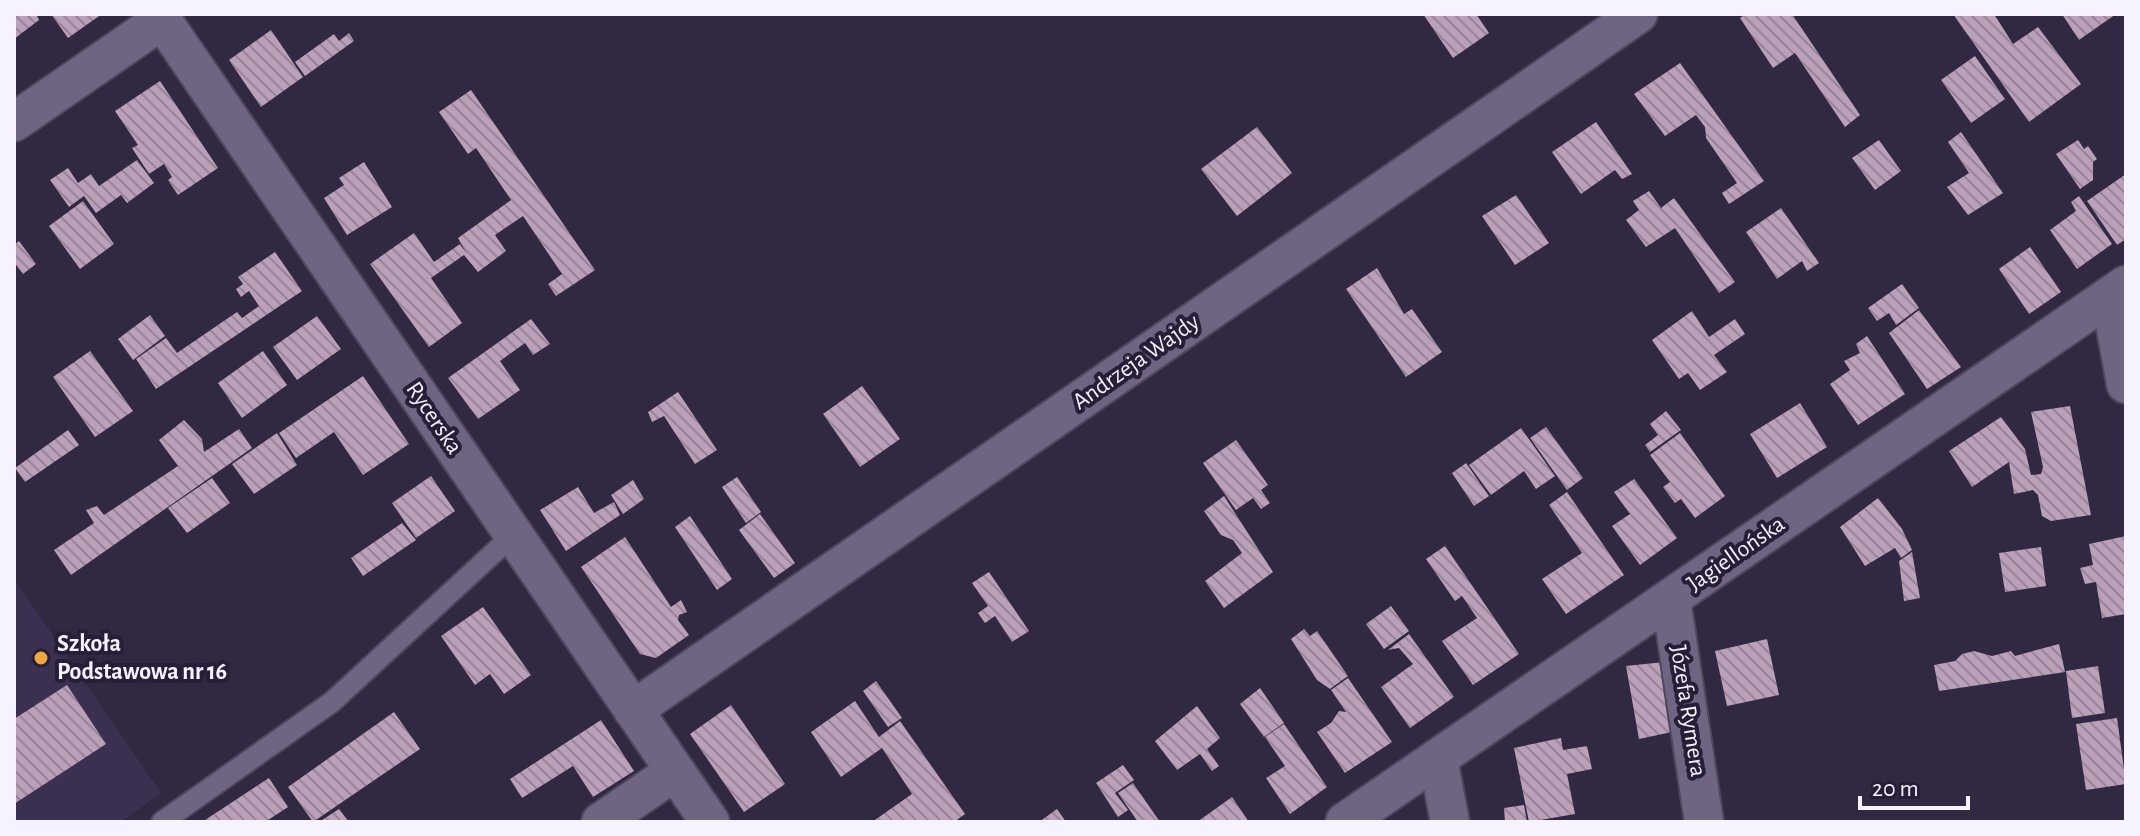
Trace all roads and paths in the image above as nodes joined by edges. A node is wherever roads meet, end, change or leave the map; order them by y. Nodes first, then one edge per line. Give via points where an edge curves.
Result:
1 (1638, 14) edge
2 (160, 17) edge
3 (14, 122) edge
4 (2118, 291) edge
5 (2126, 384) edge
6 (513, 535) junction
7 (1671, 599) junction
8 (633, 710) junction
9 (1438, 759) junction
10 (674, 772) junction
11 (162, 822) edge
12 (601, 822) edge
13 (710, 822) edge
14 (1345, 822) edge
15 (1450, 822) edge
16 (1704, 822) edge

1 - 8 street, Andrzeja Wajdy
2 - 3 street
2 - 6 street, Rycerska
4 - 5 street
4 - 7 street, Jagiellońska
6 - 8 street, Rycerska
6 - 11 lane via 332,702
7 - 9 street, Jagiellońska
7 - 16 street, Józefa Rymera
8 - 10 street, Rycerska
9 - 14 street, Jagiellońska
9 - 15 street
10 - 12 street
10 - 13 street, Rycerska

